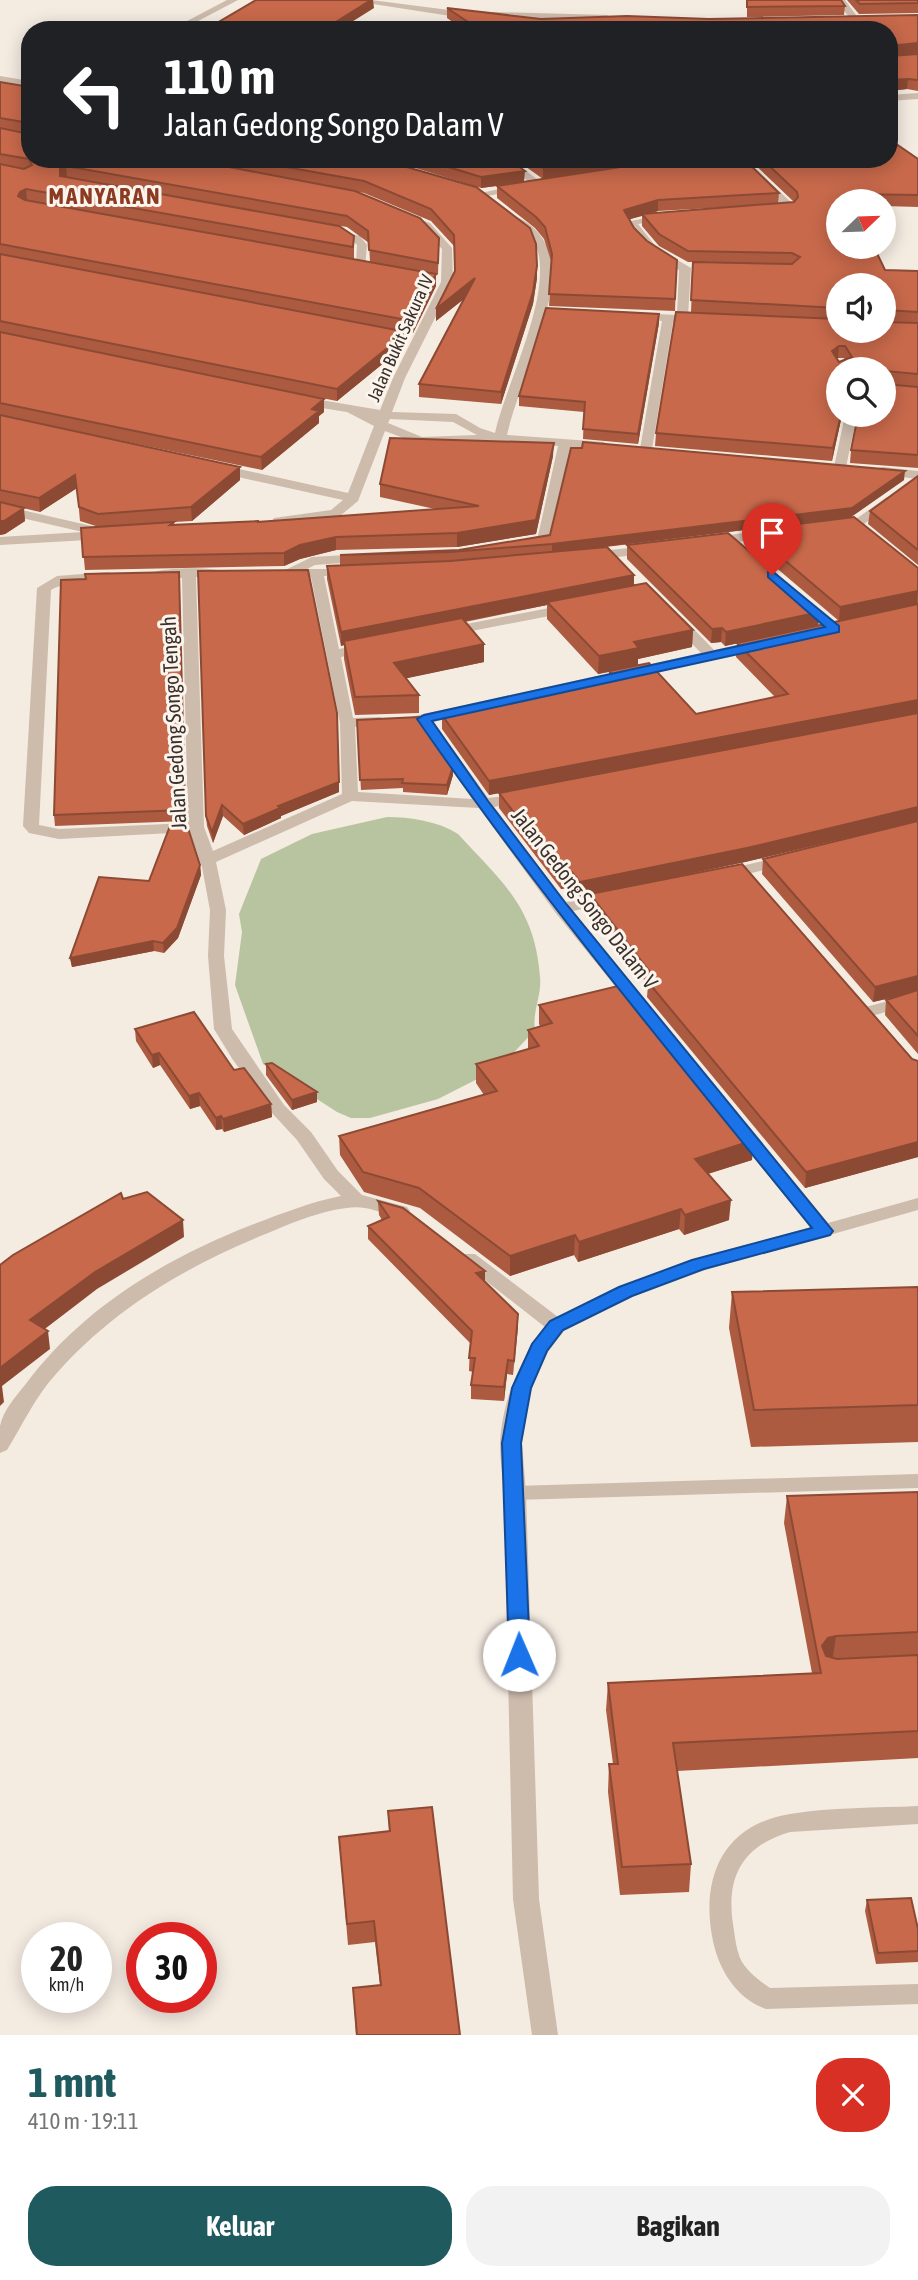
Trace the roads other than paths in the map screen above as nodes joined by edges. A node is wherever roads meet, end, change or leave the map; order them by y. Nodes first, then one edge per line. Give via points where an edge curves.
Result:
1 (234, 0) edge
2 (351, 0) edge
3 (840, 0) edge
4 (577, 18) junction
5 (616, 19) edge
6 (843, 19) edge
7 (855, 19) junction
8 (869, 19) edge
9 (192, 21) edge
10 (578, 21) edge
11 (0, 79) edge
12 (21, 82) edge
13 (898, 98) edge
14 (917, 98) edge
15 (516, 168) edge
16 (749, 168) edge
17 (553, 183) edge
18 (540, 185) junction
19 (468, 190) edge
20 (491, 201) junction
21 (767, 213) edge
22 (406, 215) edge
23 (671, 217) edge
24 (318, 227) edge
25 (373, 268) edge
26 (685, 268) junction
27 (698, 268) edge
28 (435, 279) edge
29 (447, 282) junction
30 (629, 316) edge
31 (668, 318) junction
32 (681, 319) junction
33 (708, 320) edge
34 (405, 337) edge
35 (418, 340) junction
36 (294, 399) edge
37 (383, 419) junction
38 (850, 427) edge
39 (499, 438) junction
40 (565, 444) junction
41 (197, 463) edge
42 (910, 483) edge
43 (353, 498) junction
44 (0, 509) edge
45 (267, 522) edge
46 (780, 533) edge
47 (730, 538) junction
48 (0, 541) edge
49 (877, 541) edge
50 (694, 544) edge
51 (506, 545) edge
52 (658, 549) edge
53 (751, 556) edge
54 (571, 558) edge
55 (189, 573) junction
56 (239, 573) edge
57 (317, 574) junction
58 (793, 593) edge
59 (583, 606) edge
60 (667, 610) edge
61 (810, 634) edge
62 (425, 636) edge
63 (773, 642) edge
64 (386, 644) edge
65 (334, 654) junction
66 (711, 655) junction
67 (424, 719) junction
68 (347, 723) junction
69 (537, 794) edge
70 (350, 796) junction
71 (483, 804) junction
72 (196, 827) junction
73 (798, 858) edge
74 (207, 859) junction
75 (706, 878) edge
76 (627, 895) edge
77 (561, 908) junction
78 (918, 998) edge
79 (649, 1016) edge
80 (885, 1031) edge
81 (728, 1112) edge
82 (356, 1200) junction
83 (918, 1205) edge
84 (421, 1222) edge
85 (824, 1231) junction
86 (453, 1247) edge
87 (557, 1326) junction
88 (0, 1445) edge
89 (918, 1481) edge
90 (515, 1493) junction
91 (918, 1815) edge
92 (918, 1994) edge
93 (545, 2035) edge

1 - 9 street
2 - 4 street via 457,14
3 - 7 street
4 - 5 street
4 - 10 street
6 - 7 street
7 - 8 street
11 - 12 street
13 - 14 street
15 - 18 street
16 - 21 street via 790,207
17 - 18 street
18 - 20 street
19 - 20 street
20 - 39 street via 537,237 547,273 546,311
22 - 29 street, Jalan Bukit Sakura IV via 426,225 447,248
23 - 26 street via 631,222 664,261
24 - 25 street via 356,238 362,244 356,265
26 - 27 street
26 - 32 street
28 - 29 street
29 - 35 street, Jalan Bukit Sakura IV
30 - 31 street
31 - 32 street
31 - 40 street via 639,449
32 - 33 street
34 - 35 street
35 - 37 street, Jalan Bukit Sakura IV
36 - 37 street
37 - 39 street via 456,418
37 - 39 street via 406,437 422,441
37 - 43 street, Jalan Bukit Sakura IV
38 - 42 street via 847,468
39 - 40 street
40 - 51 street via 544,538
41 - 43 street
42 - 49 street via 850,525
43 - 45 street via 335,513
44 - 48 street via 115,534
46 - 47 street
47 - 50 street
47 - 53 street
52 - 54 street via 616,559
55 - 56 street
55 - 72 street, Jalan Gedong Songo Tengah
55 - 72 street via 89,576 57,580 44,589 31,826 59,834
57 - 57 street via 371,565 312,561 282,573
57 - 65 street
58 - 61 street via 841,628
59 - 62 street
60 - 66 street
63 - 66 street
64 - 65 street
65 - 68 street
66 - 67 street
67 - 68 street
67 - 71 street, Jalan Gedong Songo Dalam V
68 - 70 street
69 - 71 street
70 - 71 street
70 - 74 street
71 - 77 street, Jalan Gedong Songo Dalam V
72 - 74 street, Jalan Gedong Songo Tengah
73 - 75 street via 750,875
74 - 82 street, Jalan Gedong Songo Tengah via 218,910 216,956 223,1029 278,1109
76 - 77 street
77 - 79 street, Jalan Gedong Songo Dalam V
78 - 80 street via 864,1007
81 - 85 street
82 - 84 street via 411,1214
82 - 88 street via 311,1209 211,1247 115,1306 54,1362 11,1419
83 - 85 street
85 - 87 street via 698,1265 625,1292
86 - 87 street
87 - 90 street via 539,1349 521,1388 511,1443
89 - 90 lane
90 - 93 street via 526,1899
91 - 92 lane via 790,1823 757,1835 733,1859 722,1879 720,1917 732,1965 766,1999

